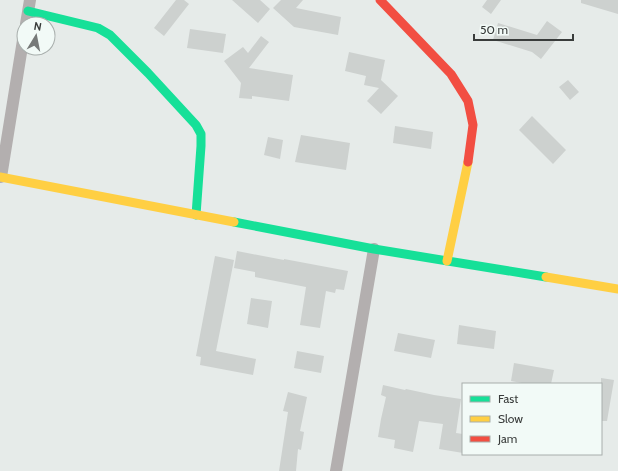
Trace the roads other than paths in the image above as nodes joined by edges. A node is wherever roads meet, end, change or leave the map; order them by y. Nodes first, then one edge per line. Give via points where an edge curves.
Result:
1 (380, 0) edge
2 (29, 6) edge
3 (27, 16) edge
4 (20, 56) edge
5 (1, 177) edge
6 (196, 215) junction
7 (374, 249) junction
8 (447, 261) junction
9 (618, 289) edge
10 (336, 471) edge

1 - 8 street via 451,74 468,101 473,125 468,162
2 - 3 street
2 - 6 street via 98,28 110,35 196,125 202,146
4 - 5 street
5 - 6 street
6 - 7 street
7 - 8 street
7 - 10 street
8 - 9 street

